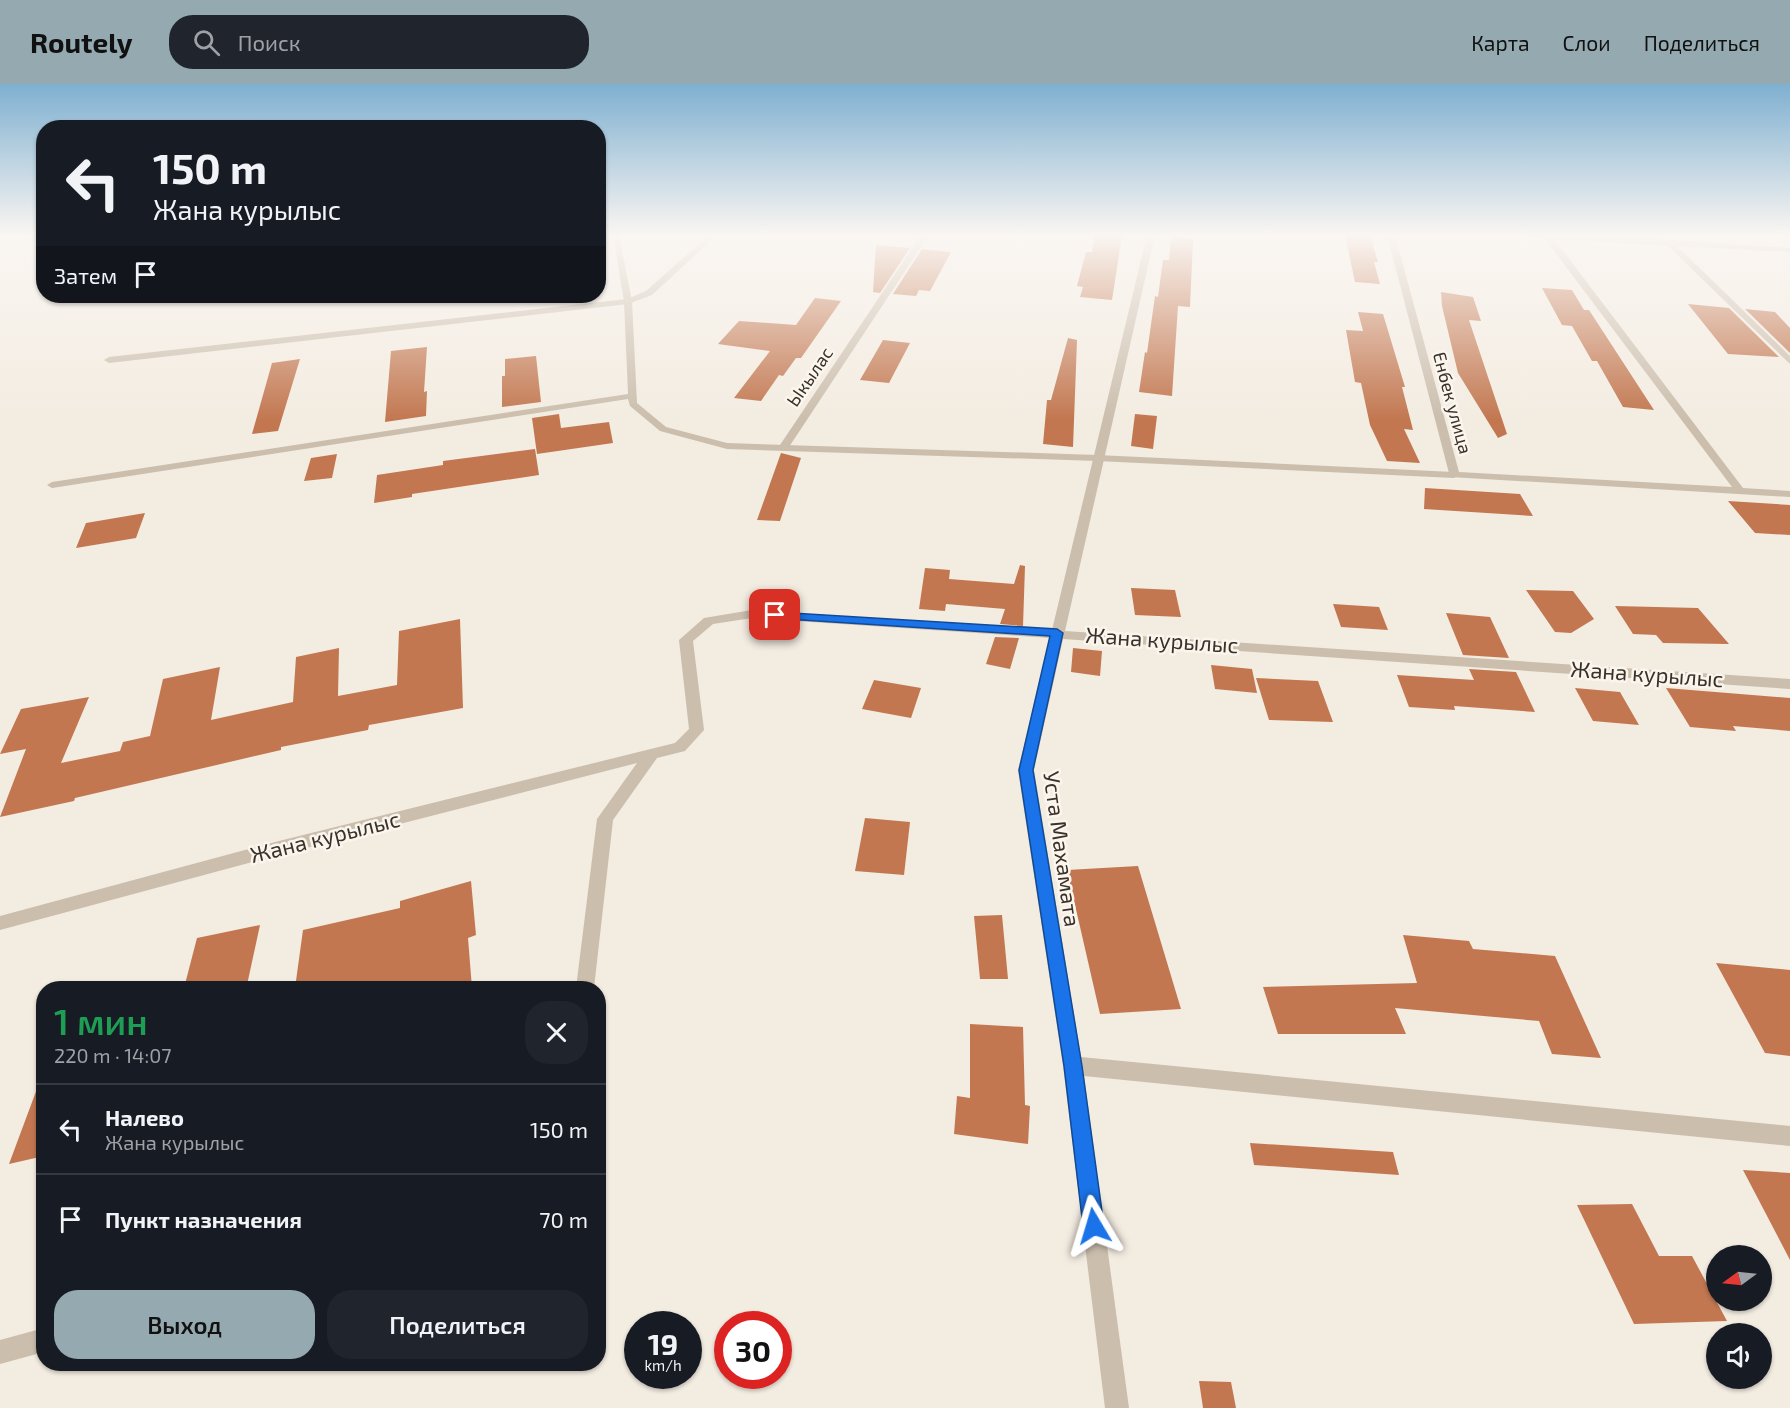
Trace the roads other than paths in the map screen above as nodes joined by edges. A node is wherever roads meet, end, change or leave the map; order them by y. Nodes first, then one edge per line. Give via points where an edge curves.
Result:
1 (627, 297) edge
2 (639, 297) edge
3 (884, 297) edge
4 (1136, 297) edge
5 (1407, 297) edge
6 (1593, 297) edge
7 (1725, 297) edge
8 (628, 301) junction
9 (109, 360) dead end
10 (1790, 361) edge
11 (633, 396) junction
12 (783, 448) junction
13 (1097, 458) junction
14 (1454, 475) junction
15 (52, 485) dead end
16 (1740, 491) junction
17 (1790, 494) edge
18 (1057, 633) junction
19 (1790, 684) edge
20 (651, 755) junction
21 (0, 923) edge
22 (586, 981) edge
23 (1073, 1066) junction
24 (1790, 1136) edge
25 (36, 1342) edge
26 (0, 1352) edge
27 (1117, 1408) edge

1 - 8 lane
2 - 8 street
3 - 12 street, Ыкылас
4 - 13 street, Уста Махамата
5 - 14 street, Енбек улица
6 - 16 street
7 - 10 street
8 - 9 street
8 - 11 lane
11 - 12 lane via 633,404 663,429 727,446
11 - 15 lane
12 - 13 lane
13 - 14 lane
13 - 18 street, Уста Махамата
14 - 16 street
16 - 17 street
18 - 19 street, Жана курылыс
18 - 20 street, Жана курылыс via 752,614 709,621 686,640 697,730 680,747
18 - 23 street, Уста Махамата via 1026,770
20 - 21 street, Жана курылыс
20 - 22 street via 605,819
23 - 24 street
23 - 27 street, Уста Махамата
25 - 26 street

